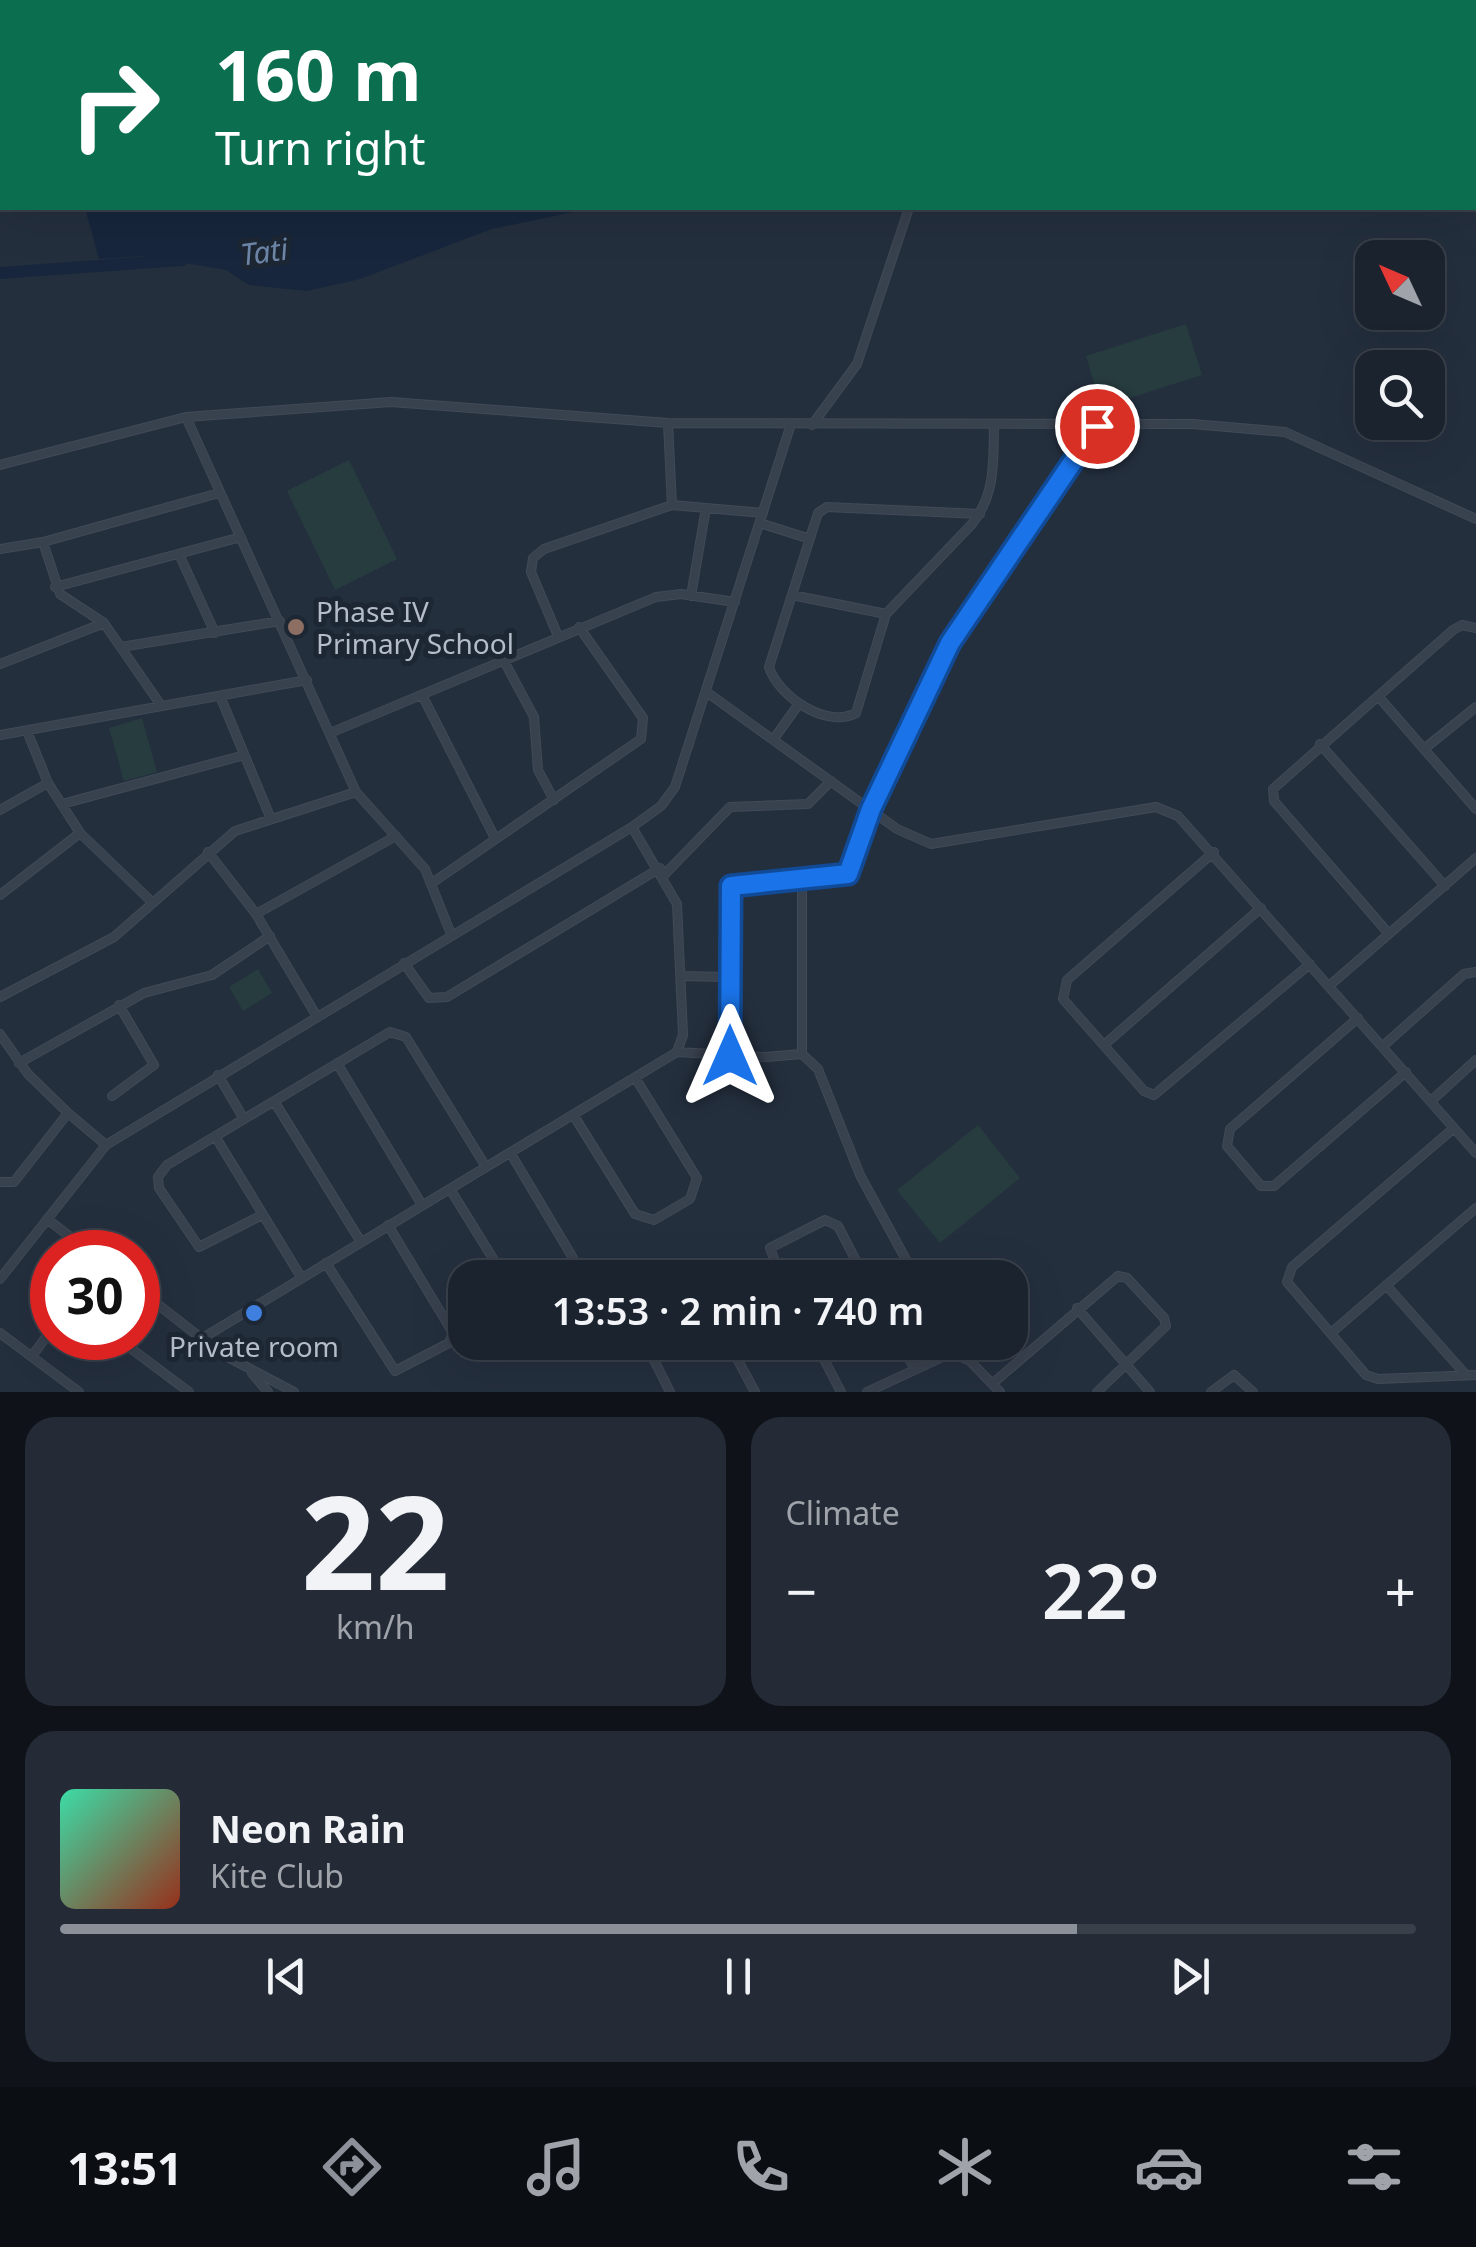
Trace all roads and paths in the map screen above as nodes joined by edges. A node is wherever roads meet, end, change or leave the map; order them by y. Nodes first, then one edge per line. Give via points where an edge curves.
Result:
1 (908, 210) edge
2 (186, 418) junction
3 (668, 423) junction
4 (791, 424) junction
5 (812, 425) junction
6 (994, 425) junction
7 (1097, 426) junction
8 (0, 465) edge
9 (219, 494) junction
10 (672, 505) junction
11 (706, 508) junction
12 (763, 513) junction
13 (980, 514) junction
14 (1476, 519) edge
15 (760, 523) junction
16 (242, 537) junction
17 (807, 538) junction
18 (44, 542) junction
19 (0, 549) edge
20 (179, 554) junction
21 (55, 587) junction
22 (792, 595) junction
23 (691, 596) junction
24 (735, 602) junction
25 (886, 614) junction
26 (280, 621) junction
27 (104, 623) junction
28 (579, 628) junction
29 (1476, 628) edge
30 (215, 633) junction
31 (558, 636) junction
32 (122, 647) junction
33 (503, 659) junction
34 (0, 664) edge
35 (307, 680) junction
36 (708, 693) junction
37 (422, 695) junction
38 (220, 696) junction
39 (1378, 696) junction
40 (160, 704) junction
41 (798, 705) junction
42 (1476, 706) edge
43 (26, 731) junction
44 (330, 733) junction
45 (0, 735) edge
46 (773, 740) junction
47 (1320, 744) junction
48 (1424, 749) junction
49 (241, 756) junction
50 (831, 781) junction
51 (48, 782) junction
52 (356, 792) junction
53 (554, 800) junction
54 (62, 804) junction
55 (871, 809) junction
56 (1476, 809) edge
57 (0, 810) edge
58 (270, 819) junction
59 (632, 827) junction
60 (80, 833) junction
61 (396, 836) junction
62 (495, 838) junction
63 (208, 852) junction
64 (1214, 852) junction
65 (1476, 858) edge
66 (662, 872) junction
67 (802, 880) junction
68 (432, 883) junction
69 (1444, 886) junction
70 (0, 895) edge
71 (152, 903) junction
72 (1261, 908) junction
73 (256, 914) junction
74 (451, 934) junction
75 (1389, 934) junction
76 (270, 936) junction
77 (404, 962) junction
78 (1310, 964) junction
79 (1476, 972) edge
80 (682, 976) junction
81 (729, 977) junction
82 (0, 980) edge
83 (1330, 986) junction
84 (4, 994) edge
85 (119, 1005) junction
86 (316, 1016) junction
87 (1358, 1018) junction
88 (0, 1034) edge
89 (1104, 1045) junction
90 (1384, 1046) junction
91 (676, 1052) junction
92 (802, 1054) junction
93 (730, 1056) junction
94 (1476, 1060) edge
95 (19, 1063) junction
96 (336, 1063) junction
97 (1406, 1072) junction
98 (218, 1075) junction
99 (636, 1079) junction
100 (112, 1096) dead end
101 (274, 1100) junction
102 (1431, 1101) junction
103 (68, 1114) junction
104 (574, 1116) junction
105 (244, 1118) junction
106 (1454, 1128) junction
107 (215, 1136) junction
108 (106, 1145) junction
109 (1476, 1153) edge
110 (510, 1154) junction
111 (486, 1168) junction
112 (0, 1182) edge
113 (450, 1188) junction
114 (422, 1205) junction
115 (1476, 1208) edge
116 (262, 1215) junction
117 (47, 1219) junction
118 (388, 1225) junction
119 (61, 1230) edge
120 (361, 1242) junction
121 (494, 1260) edge
122 (572, 1260) edge
123 (774, 1260) edge
124 (856, 1260) edge
125 (906, 1260) edge
126 (326, 1263) junction
127 (1, 1277) edge
128 (302, 1277) junction
129 (1386, 1285) junction
130 (160, 1307) edge
131 (1078, 1308) junction
132 (0, 1333) edge
133 (1330, 1333) junction
134 (201, 1339) junction
135 (30, 1355) edge
136 (37, 1360) edge
137 (147, 1360) edge
138 (653, 1360) edge
139 (738, 1360) edge
140 (824, 1360) edge
141 (910, 1360) edge
142 (934, 1360) edge
143 (970, 1360) edge
144 (1127, 1365) junction
145 (914, 1368) junction
146 (248, 1369) junction
147 (1471, 1375) edge
148 (992, 1383) junction
149 (79, 1392) edge
150 (190, 1392) edge
151 (268, 1392) edge
152 (294, 1392) edge
153 (670, 1392) edge
154 (755, 1392) edge
155 (841, 1392) edge
156 (867, 1392) edge
157 (1000, 1392) edge
158 (1096, 1392) edge
159 (1150, 1392) edge
160 (1210, 1392) edge
161 (1253, 1392) edge

1 - 5 street via 857,364
2 - 3 street via 391,402
2 - 8 street
2 - 9 street
3 - 4 street
3 - 10 street
4 - 5 street
4 - 12 street
5 - 6 street
6 - 7 street
6 - 13 street via 992,492
7 - 14 street via 1193,424 1286,432
7 - 55 street via 950,643
9 - 16 street
9 - 18 street
10 - 11 street
10 - 31 street via 533,558 531,572
11 - 12 street
11 - 23 street
12 - 15 street
13 - 17 street via 827,507 815,516
13 - 25 street
15 - 17 street
15 - 24 street
16 - 20 street
16 - 26 street
17 - 22 street
18 - 19 street
18 - 21 street
20 - 21 street
20 - 30 street
21 - 27 street
22 - 25 street
22 - 41 street via 769,667
23 - 24 street
23 - 28 street via 656,597
24 - 36 street
25 - 41 street via 856,713 838,718
26 - 30 street
26 - 35 street
27 - 32 street
27 - 34 street
28 - 31 street
28 - 53 street via 643,718 644,732 635,746
29 - 39 street via 1452,630
30 - 32 street
31 - 33 street
32 - 40 street
33 - 37 street
33 - 53 street via 534,716 538,770
35 - 38 street
35 - 44 street
36 - 46 street
36 - 59 street via 675,787
37 - 44 street
37 - 62 street
38 - 40 street
38 - 49 street
39 - 47 street
39 - 48 street
40 - 43 street
41 - 46 street
42 - 48 street
43 - 45 street
43 - 51 street
44 - 52 street
46 - 50 street
47 - 69 street
47 - 75 street via 1280,778 1274,801
48 - 56 street
49 - 54 street
49 - 58 street
50 - 55 street
50 - 66 street via 808,804 730,807
51 - 54 street
51 - 57 street
52 - 58 street
52 - 61 street
53 - 62 street
54 - 60 street
55 - 64 street via 931,844 1156,807 1178,816
55 - 67 street via 848,874
58 - 63 street via 235,830
59 - 66 street
59 - 74 street
60 - 70 street
60 - 71 street
61 - 68 street
61 - 73 street
62 - 68 street
63 - 71 street
63 - 73 street
64 - 72 street
64 - 89 street via 1062,987 1064,999
65 - 69 street
66 - 77 street via 447,996 429,998
66 - 80 street via 680,919
67 - 81 street via 731,886
67 - 92 street
68 - 74 street
69 - 75 street
71 - 84 street via 99,946
72 - 78 street
72 - 89 street
73 - 76 street
74 - 77 street
75 - 83 street
76 - 85 street via 212,974
76 - 86 street
77 - 86 street
78 - 83 street
78 - 89 street via 1154,1095
79 - 90 street via 1464,974
80 - 81 street
80 - 91 street via 684,1035
81 - 93 street
82 - 84 street
83 - 87 street
85 - 95 street
85 - 100 street via 154,1065
86 - 98 street
87 - 90 street
87 - 97 street via 1230,1129 1227,1146 1262,1186 1274,1186
88 - 95 street
90 - 97 street
91 - 93 street
91 - 99 street
92 - 93 street
92 - 125 street via 818,1069 860,1175
94 - 102 street
95 - 103 street
96 - 101 street
96 - 111 street via 384,1034 402,1034
96 - 114 street
97 - 102 street
98 - 105 street
98 - 108 street
99 - 104 street
99 - 104 street via 696,1178 690,1199 654,1220 634,1214
101 - 105 street
101 - 120 street
102 - 106 street
103 - 108 street
103 - 112 street via 14,1182
104 - 110 street
105 - 107 street
106 - 109 street
106 - 133 street via 1292,1268 1289,1287
107 - 116 street
107 - 116 street via 168,1165 158,1188 199,1247
108 - 117 street
110 - 111 street
110 - 122 street
111 - 113 street
113 - 114 street
113 - 121 street
114 - 118 street
115 - 129 street
116 - 128 street
117 - 119 street
117 - 127 street
118 - 120 street
118 - 126 street via 453,1333 450,1343 395,1371
120 - 126 street
123 - 124 street via 770,1248 825,1220 838,1226
126 - 128 street
128 - 134 street
129 - 133 street
129 - 147 street
130 - 134 street
131 - 144 street
131 - 144 street via 1118,1276 1164,1318 1162,1333
131 - 148 street
132 - 135 street
133 - 147 street via 1373,1378
134 - 146 street
136 - 149 street
137 - 150 street
138 - 153 street
139 - 154 street
140 - 155 street
141 - 145 street
142 - 145 street
143 - 148 street
144 - 158 street
144 - 159 street
145 - 156 street
146 - 151 street
146 - 152 street
148 - 157 street
160 - 161 street via 1234,1376

